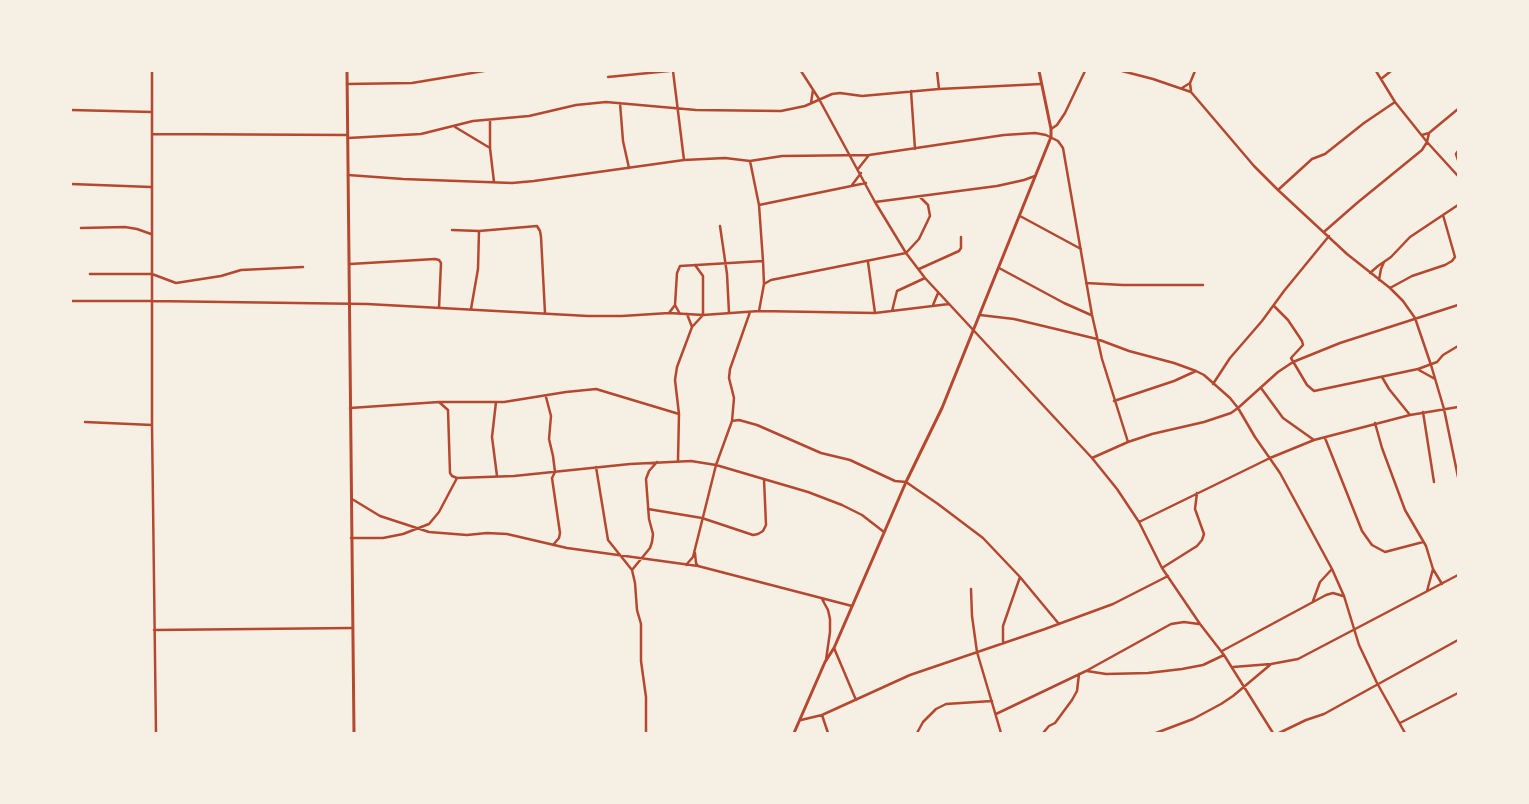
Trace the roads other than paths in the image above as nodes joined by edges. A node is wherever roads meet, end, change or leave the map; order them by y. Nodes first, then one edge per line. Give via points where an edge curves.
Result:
1 (152, 71) edge
2 (347, 71) edge
3 (484, 71) edge
4 (669, 71) edge
5 (673, 71) edge
6 (801, 71) edge
7 (937, 71) edge
8 (1039, 71) edge
9 (1085, 71) edge
10 (1122, 71) edge
11 (1195, 71) edge
12 (1376, 71) edge
13 (1391, 71) edge
14 (608, 77) dead end
15 (1381, 79) junction
16 (1190, 83) junction
17 (347, 84) junction
18 (1041, 84) junction
19 (1182, 88) junction
20 (939, 89) junction
21 (813, 90) junction
22 (911, 91) junction
23 (1191, 92) junction
24 (819, 99) junction
25 (1395, 102) junction
26 (620, 103) junction
27 (811, 103) junction
28 (1458, 108) edge
29 (677, 109) junction
30 (71, 110) edge
31 (152, 112) junction
32 (490, 121) junction
33 (454, 126) junction
34 (1051, 129) junction
35 (1429, 133) junction
36 (152, 134) junction
37 (1422, 135) junction
38 (348, 136) junction
39 (1051, 137) junction
40 (1427, 142) junction
41 (490, 148) junction
42 (915, 149) junction
43 (1458, 151) edge
44 (851, 154) junction
45 (869, 155) junction
46 (684, 160) junction
47 (1458, 160) edge
48 (750, 161) junction
49 (629, 168) junction
50 (858, 169) junction
51 (861, 173) junction
52 (348, 175) junction
53 (1035, 176) junction
54 (1458, 176) edge
55 (494, 182) junction
56 (866, 183) junction
57 (71, 184) edge
58 (852, 185) junction
59 (152, 187) junction
60 (1278, 190) junction
61 (920, 197) junction
62 (875, 202) junction
63 (1458, 204) edge
64 (759, 205) junction
65 (1443, 215) junction
66 (1020, 216) junction
67 (720, 226) dead end
68 (81, 228) dead end
69 (452, 230) dead end
70 (480, 231) junction
71 (1324, 232) junction
72 (151, 234) junction
73 (1328, 236) junction
74 (961, 237) dead end
75 (1081, 248) junction
76 (906, 253) junction
77 (763, 261) junction
78 (1385, 261) junction
79 (868, 262) junction
80 (350, 264) junction
81 (725, 264) junction
82 (695, 265) junction
83 (304, 267) dead end
84 (999, 268) junction
85 (920, 269) junction
86 (1370, 273) junction
87 (90, 274) dead end
88 (152, 274) junction
89 (764, 278) junction
90 (925, 278) junction
91 (771, 280) junction
92 (1379, 280) junction
93 (1086, 283) junction
94 (764, 284) junction
95 (1203, 285) dead end
96 (1390, 288) junction
97 (938, 292) junction
98 (71, 301) edge
99 (152, 301) junction
100 (349, 304) junction
101 (949, 304) junction
102 (674, 305) junction
103 (933, 305) junction
104 (1458, 305) edge
105 (1274, 306) junction
106 (439, 308) junction
107 (471, 309) junction
108 (759, 311) junction
109 (892, 311) junction
110 (750, 312) junction
111 (545, 313) junction
112 (669, 313) junction
113 (729, 313) junction
114 (875, 313) junction
115 (680, 314) junction
116 (687, 314) junction
117 (703, 315) junction
118 (980, 315) junction
119 (1092, 315) junction
120 (1416, 318) junction
121 (692, 327) junction
122 (974, 332) junction
123 (1097, 339) junction
124 (1458, 346) edge
125 (1293, 362) junction
126 (1431, 365) junction
127 (1418, 369) junction
128 (1196, 370) junction
129 (1382, 377) junction
130 (1435, 379) junction
131 (1213, 384) junction
132 (1261, 388) junction
133 (545, 396) junction
134 (1114, 401) junction
135 (439, 402) junction
136 (496, 402) junction
137 (1458, 407) edge
138 (350, 408) junction
139 (1238, 408) junction
140 (1444, 409) junction
141 (1423, 412) junction
142 (733, 413) junction
143 (679, 414) junction
144 (1410, 415) junction
145 (740, 420) junction
146 (732, 421) junction
147 (85, 422) dead end
148 (1375, 423) junction
149 (152, 425) junction
150 (1325, 438) junction
151 (1314, 440) junction
152 (1128, 442) junction
153 (1092, 458) junction
154 (1270, 458) junction
155 (678, 460) junction
156 (657, 462) junction
157 (716, 465) junction
158 (596, 467) junction
159 (555, 472) junction
160 (497, 476) junction
161 (1458, 477) edge
162 (457, 478) junction
163 (764, 479) junction
164 (906, 482) junction
165 (1434, 482) dead end
166 (1197, 494) junction
167 (352, 499) junction
168 (648, 509) junction
169 (702, 518) junction
170 (1139, 522) junction
171 (418, 530) junction
172 (884, 532) junction
173 (351, 538) junction
174 (1423, 542) junction
175 (553, 545) junction
176 (694, 552) junction
177 (622, 556) junction
178 (641, 558) junction
179 (686, 565) junction
180 (698, 566) junction
181 (1162, 568) junction
182 (1332, 569) junction
183 (1433, 569) junction
184 (632, 570) junction
185 (1458, 575) edge
186 (1168, 576) junction
187 (1020, 577) junction
188 (1442, 584) junction
189 (971, 589) dead end
190 (1427, 591) junction
191 (1344, 596) junction
192 (822, 599) junction
193 (1313, 601) junction
194 (853, 606) junction
195 (1059, 624) junction
196 (1200, 624) junction
197 (353, 628) junction
198 (154, 630) junction
199 (1355, 630) junction
200 (1458, 640) edge
201 (1003, 643) junction
202 (1451, 644) junction
203 (1458, 645) edge
204 (834, 648) junction
205 (1222, 651) junction
206 (977, 652) junction
207 (1224, 655) junction
208 (825, 662) junction
209 (1271, 664) junction
210 (1232, 667) junction
211 (1086, 671) junction
212 (1079, 674) junction
213 (1377, 683) junction
214 (1243, 687) junction
215 (1458, 693) edge
216 (856, 700) junction
217 (992, 702) junction
218 (996, 714) junction
219 (822, 715) junction
220 (801, 720) junction
221 (1400, 723) junction
222 (156, 733) edge
223 (354, 733) edge
224 (646, 733) edge
225 (794, 733) edge
226 (828, 733) edge
227 (917, 733) edge
228 (1001, 733) edge
229 (1043, 733) edge
230 (1156, 733) edge
231 (1273, 733) edge
232 (1279, 733) edge
233 (1405, 733) edge

1 - 31 street
2 - 17 street
3 - 17 street via 412,83
4 - 14 street
5 - 29 street
6 - 21 street
7 - 20 street
8 - 18 street
9 - 34 street via 1065,114
10 - 19 street
11 - 16 street
12 - 15 street
13 - 15 street
15 - 25 street
16 - 19 street
16 - 23 street
17 - 38 street
18 - 20 street
18 - 34 street
19 - 23 street
20 - 22 street
21 - 24 street
21 - 27 street
22 - 24 street via 862,96 840,93
22 - 42 street
23 - 60 street
24 - 27 street
24 - 44 street
25 - 37 street
25 - 60 street via 1325,154 1312,159
26 - 29 street
26 - 32 street via 591,103
26 - 49 street
27 - 29 street via 781,111
28 - 35 street
29 - 46 street
30 - 31 street
31 - 36 street
32 - 33 street
32 - 41 street
33 - 38 street via 420,134
33 - 41 street
34 - 39 street
35 - 37 street
35 - 40 street
36 - 38 street
36 - 59 street
37 - 40 street
38 - 52 street
39 - 42 street via 1035,133 1004,135
39 - 53 street
39 - 75 street via 1062,148
40 - 54 street
40 - 71 street via 1413,158
41 - 55 street
42 - 45 street
43 - 47 street
44 - 45 street
44 - 48 street via 782,156
44 - 50 street
45 - 50 street
46 - 48 street via 725,158
46 - 49 street
48 - 64 street
49 - 55 street via 534,181
50 - 51 street
51 - 56 street
51 - 58 street
52 - 55 street
52 - 80 street
53 - 61 street via 1003,185
53 - 66 street
56 - 58 street
56 - 62 street
57 - 59 street
58 - 64 street
59 - 72 street
60 - 71 street
61 - 62 street
61 - 76 street via 928,205 930,216 919,239
62 - 76 street
63 - 65 street
64 - 77 street
65 - 78 street via 1410,237
65 - 96 street via 1455,257 1446,265 1412,276
66 - 75 street
66 - 84 street
67 - 81 street
68 - 72 street via 125,227
69 - 70 street
70 - 107 street
70 - 111 street via 539,228
71 - 73 street
72 - 88 street
73 - 86 street
73 - 105 street
74 - 85 street via 958,251
75 - 93 street
76 - 79 street
76 - 85 street
77 - 81 street
77 - 89 street
78 - 86 street
78 - 92 street
79 - 91 street
79 - 114 street
80 - 100 street
80 - 106 street via 439,260
81 - 82 street
81 - 113 street
82 - 102 street via 678,269
82 - 117 street via 703,276
83 - 88 street via 241,270 176,283
84 - 118 street
84 - 119 street
85 - 90 street
86 - 92 street
87 - 88 street
88 - 99 street
89 - 91 street
89 - 94 street
90 - 97 street
90 - 109 street via 897,291
91 - 94 street
92 - 96 street
93 - 95 street
93 - 119 street
94 - 108 street
96 - 120 street
97 - 101 street
97 - 103 street
98 - 99 street
99 - 100 street
99 - 149 street
100 - 106 street
100 - 138 street
101 - 103 street
101 - 122 street
102 - 112 street
102 - 115 street
103 - 109 street
104 - 120 street
105 - 125 street via 1303,343 1291,356
105 - 131 street via 1230,358
106 - 107 street
107 - 111 street
108 - 110 street
108 - 114 street
109 - 114 street
110 - 113 street
110 - 142 street via 730,369
111 - 112 street via 614,316
112 - 115 street
113 - 117 street
115 - 116 street
116 - 117 street
116 - 121 street
117 - 121 street
118 - 122 street
118 - 123 street
119 - 123 street
120 - 125 street
120 - 126 street
121 - 143 street via 675,380
122 - 153 street
122 - 164 street
123 - 128 street
123 - 134 street
124 - 126 street
125 - 129 street via 1314,391
125 - 132 street
126 - 127 street
126 - 130 street
127 - 129 street
127 - 130 street
128 - 131 street
128 - 134 street
129 - 144 street
130 - 140 street
131 - 139 street
132 - 139 street
132 - 151 street via 1283,418
133 - 136 street
133 - 143 street via 596,389
133 - 159 street via 551,416 548,439
134 - 152 street
135 - 136 street
135 - 138 street
135 - 162 street via 448,410 450,473
136 - 160 street via 492,437
137 - 140 street
138 - 167 street
139 - 152 street via 1225,416 1163,430
139 - 154 street
140 - 141 street
140 - 161 street
141 - 144 street
141 - 165 street
142 - 145 street
142 - 146 street
143 - 155 street
144 - 148 street
145 - 146 street
145 - 164 street via 822,453 850,460 895,481
146 - 157 street
147 - 149 street
148 - 150 street
148 - 174 street via 1397,490
149 - 198 street
150 - 151 street
150 - 174 street via 1362,531 1372,545 1385,552
151 - 154 street
152 - 153 street
153 - 170 street
154 - 166 street
154 - 182 street
155 - 156 street
155 - 157 street
156 - 158 street
156 - 168 street via 646,479
157 - 163 street
157 - 169 street
158 - 159 street
158 - 177 street via 606,535
159 - 160 street
159 - 175 street via 552,478 560,533
160 - 162 street
162 - 171 street via 434,520
163 - 169 street via 766,525 758,534
163 - 172 street via 842,504
164 - 172 street
164 - 187 street via 983,538
166 - 170 street
166 - 181 street via 1195,509 1204,534 1202,540
167 - 171 street via 380,516
167 - 173 street
168 - 169 street
168 - 178 street via 652,542
169 - 176 street
170 - 181 street
171 - 173 street via 383,538
171 - 175 street via 467,535 498,533
172 - 194 street
173 - 197 street
174 - 183 street
175 - 177 street
176 - 179 street
176 - 180 street
177 - 178 street
177 - 184 street
178 - 179 street
178 - 184 street
179 - 180 street
180 - 192 street
181 - 186 street
182 - 191 street
182 - 193 street via 1320,582
183 - 188 street
183 - 190 street
184 - 224 street via 641,624
185 - 188 street
186 - 195 street via 1113,604
186 - 196 street
187 - 195 street
187 - 201 street via 1003,626
188 - 190 street
189 - 206 street
190 - 199 street
191 - 193 street via 1333,593
191 - 199 street
192 - 194 street
192 - 208 street via 830,619
193 - 205 street
194 - 204 street
195 - 201 street
196 - 205 street
196 - 211 street via 1171,624
197 - 198 street
197 - 223 street
198 - 222 street
199 - 209 street via 1298,659
199 - 213 street via 1356,639
200 - 202 street
201 - 206 street
202 - 203 street
202 - 213 street
204 - 208 street
204 - 216 street
205 - 207 street
206 - 216 street via 910,675
206 - 217 street
207 - 210 street
207 - 211 street via 1182,669 1148,673
208 - 220 street
209 - 210 street
209 - 214 street
210 - 214 street
211 - 212 street
212 - 218 street
212 - 229 street via 1072,700
213 - 221 street
213 - 232 street via 1324,714
214 - 230 street via 1193,719
214 - 231 street
215 - 221 street
216 - 219 street
217 - 218 street
217 - 227 street via 946,704 923,722
218 - 228 street
219 - 220 street
219 - 226 street
220 - 225 street
221 - 233 street

